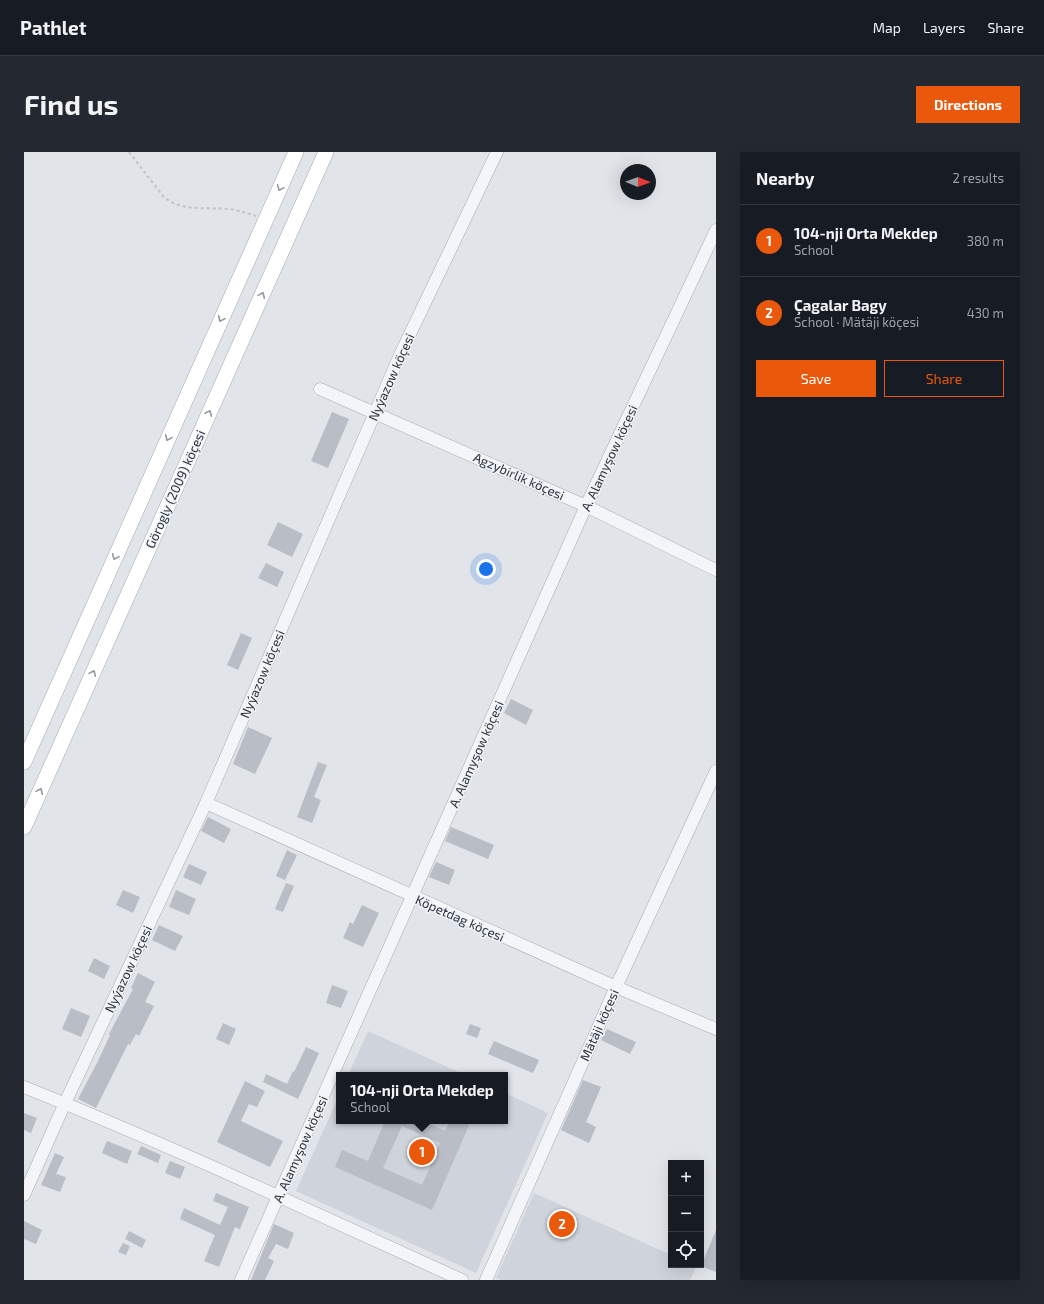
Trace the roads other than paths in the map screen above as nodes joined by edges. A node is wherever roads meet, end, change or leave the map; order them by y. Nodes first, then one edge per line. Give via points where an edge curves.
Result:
1 (296, 152) edge
2 (326, 152) edge
3 (497, 152) edge
4 (716, 230) edge
5 (320, 389) dead end
6 (374, 412) junction
7 (586, 506) junction
8 (716, 570) edge
9 (24, 762) edge
10 (716, 771) edge
11 (206, 803) junction
12 (24, 827) edge
13 (412, 896) junction
14 (616, 987) junction
15 (716, 1029) edge
16 (24, 1087) edge
17 (65, 1103) junction
18 (24, 1195) edge
19 (279, 1197) junction
20 (241, 1280) edge
21 (462, 1280) edge
22 (486, 1280) edge

1 -> 9 main road, Görogly (2009) köçesi
12 -> 2 main road, Görogly (2009) köçesi
3 - 6 street, Nyýazow köçesi
4 - 7 street, A. Alamyşow köçesi
5 - 6 street, Agzybirlik köçesi
6 - 7 street, Agzybirlik köçesi
6 - 11 street, Nyýazow köçesi
7 - 8 street, Agzybirlik köçesi
7 - 13 street, A. Alamyşow köçesi
10 - 14 street, Mätäji köçesi
11 - 13 street, Köpetdag köçesi
11 - 17 street, Nyýazow köçesi
13 - 14 street, Köpetdag köçesi
13 - 19 street, A. Alamyşow köçesi
14 - 15 street, Köpetdag köçesi
14 - 22 street, Mätäji köçesi
16 - 17 street
17 - 18 street, Nyýazow köçesi
17 - 19 street
19 - 20 street, A. Alamyşow köçesi
19 - 21 street

